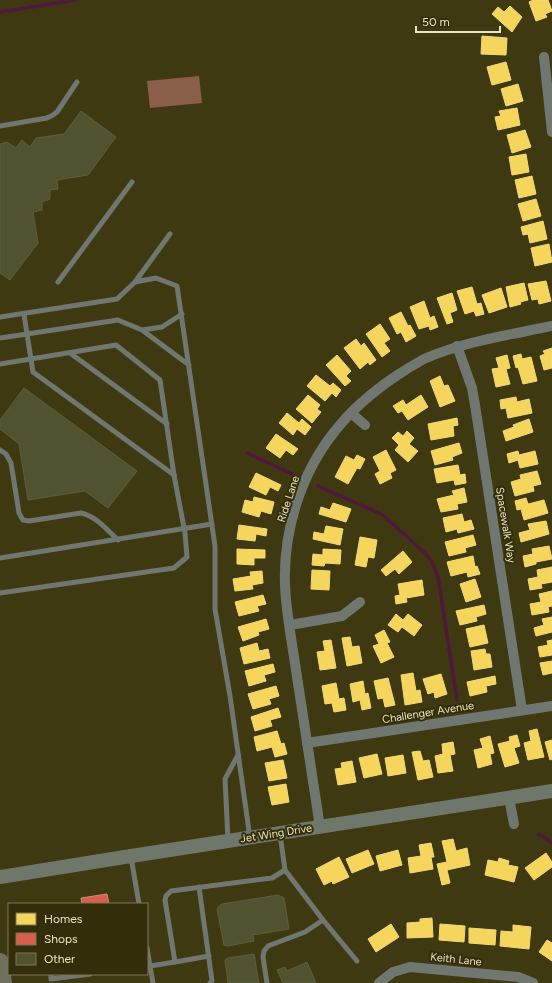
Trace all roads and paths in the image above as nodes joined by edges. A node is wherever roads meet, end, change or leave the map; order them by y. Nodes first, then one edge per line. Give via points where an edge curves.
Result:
1 (544, 57) dead end
2 (77, 82) dead end
3 (0, 126) edge
4 (552, 132) edge
5 (132, 182) dead end
6 (170, 234) dead end
7 (58, 282) dead end
8 (135, 282) junction
9 (24, 314) junction
10 (182, 314) junction
11 (0, 317) edge
12 (552, 326) edge
13 (142, 330) junction
14 (26, 334) junction
15 (0, 338) edge
16 (457, 346) junction
17 (70, 353) junction
18 (30, 359) junction
19 (0, 364) edge
20 (189, 365) junction
21 (351, 413) junction
22 (167, 424) junction
23 (365, 425) dead end
24 (0, 450) edge
25 (174, 475) junction
26 (212, 524) junction
27 (184, 529) junction
28 (118, 540) junction
29 (0, 558) edge
30 (0, 593) edge
31 (360, 602) dead end
32 (290, 625) junction
33 (552, 706) edge
34 (522, 710) junction
35 (307, 743) junction
36 (238, 754) junction
37 (552, 791) edge
38 (509, 798) junction
39 (514, 824) dead end
40 (320, 827) junction
41 (280, 833) junction
42 (250, 838) junction
43 (228, 841) junction
44 (131, 856) junction
45 (285, 870) junction
46 (0, 878) edge
47 (199, 888) junction
48 (139, 903) edge
49 (323, 920) junction
50 (209, 956) junction
51 (357, 961) dead end
52 (0, 962) edge
53 (175, 962) junction
54 (149, 966) edge
55 (82, 975) edge
56 (51, 979) edge
57 (3, 983) edge
58 (153, 983) edge
59 (210, 983) edge
60 (267, 983) edge
61 (378, 983) edge
62 (534, 983) edge

1 - 4 street
2 - 3 lane via 53,116
5 - 7 lane
6 - 8 lane
8 - 9 lane via 117,299
8 - 10 lane via 156,278 178,286
9 - 11 lane
9 - 14 lane
10 - 13 lane via 162,328
10 - 20 lane
12 - 16 street, Ride Lane
13 - 14 lane via 118,320
13 - 20 lane
14 - 15 lane
14 - 18 lane
16 - 21 street, Ride Lane via 408,368 374,391
16 - 34 street, Spacewalk Way via 472,388
17 - 18 lane
17 - 22 lane
17 - 22 lane via 116,345 160,380
18 - 19 lane
18 - 25 lane via 32,372
20 - 26 lane
21 - 23 street
21 - 32 street, Ride Lane via 323,448 303,485 296,507 285,568
22 - 25 lane
24 - 28 lane via 11,463 19,514 23,520 87,514
25 - 27 lane
26 - 27 lane
26 - 36 lane via 215,546 215,609
27 - 28 lane
27 - 30 lane via 187,557 174,568
28 - 29 lane
31 - 32 street via 342,616
32 - 35 street, Ride Lane
33 - 34 street, Challenger Avenue
34 - 35 street, Challenger Avenue
35 - 40 street, Ride Lane
36 - 42 lane
36 - 43 lane via 225,779
37 - 38 main road, Jet Wing Drive
38 - 39 street
38 - 40 main road, Jet Wing Drive
40 - 41 main road, Jet Wing Drive
41 - 42 main road, Jet Wing Drive
41 - 45 lane
42 - 43 main road, Jet Wing Drive
43 - 44 main road, Jet Wing Drive
44 - 46 main road, Jet Wing Drive
44 - 48 lane
45 - 47 lane via 272,878
45 - 49 lane
47 - 50 lane
47 - 53 lane via 171,891 166,896
49 - 51 lane
49 - 60 lane via 305,932 268,946 263,957
50 - 53 lane
50 - 59 lane via 212,981
52 - 57 highway
53 - 54 lane
54 - 58 lane
55 - 56 lane
61 - 62 street, Keith Lane via 393,972 410,967 518,977

